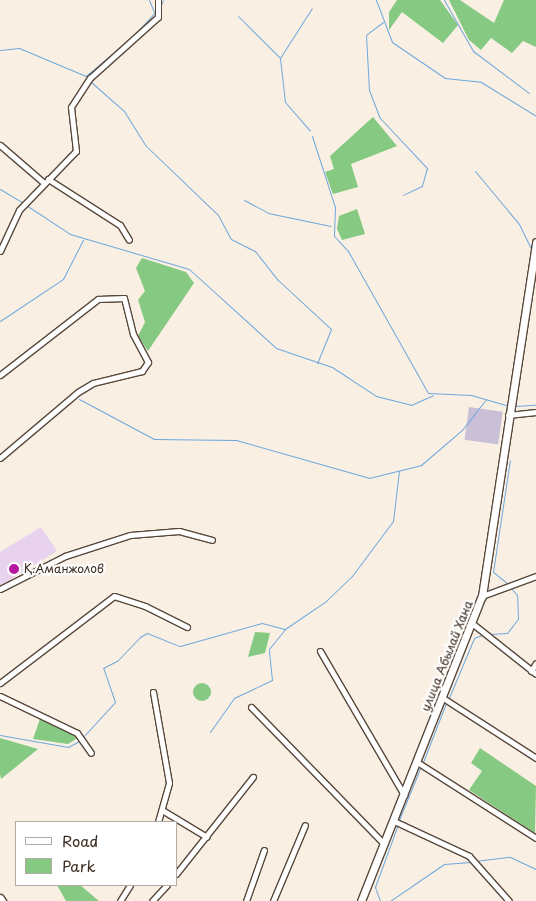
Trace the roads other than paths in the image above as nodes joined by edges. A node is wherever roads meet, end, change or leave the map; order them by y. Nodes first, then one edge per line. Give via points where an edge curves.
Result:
1 (158, 0) edge
2 (0, 145) edge
3 (46, 181) junction
4 (129, 240) dead end
5 (534, 249) edge
6 (0, 251) edge
7 (0, 375) edge
8 (508, 409) junction
9 (536, 412) edge
10 (0, 458) edge
11 (212, 540) dead end
12 (536, 576) edge
13 (0, 589) edge
14 (482, 596) junction
15 (473, 624) junction
16 (187, 627) dead end
17 (320, 651) dead end
18 (536, 664) edge
19 (531, 670) junction
20 (536, 674) edge
21 (0, 683) edge
22 (153, 692) dead end
23 (0, 696) edge
24 (443, 698) junction
25 (251, 707) dead end
26 (91, 753) dead end
27 (536, 758) edge
28 (417, 762) junction
29 (253, 777) dead end
30 (404, 795) junction
31 (162, 810) junction
32 (158, 821) edge
33 (394, 821) junction
34 (306, 825) dead end
35 (207, 837) junction
36 (536, 838) edge
37 (384, 844) junction
38 (264, 850) dead end
39 (178, 872) edge
40 (129, 886) edge
41 (166, 886) edge
42 (0, 898) edge
43 (2, 901) edge
44 (120, 901) edge
45 (152, 901) edge
46 (246, 901) edge
47 (273, 901) edge
48 (361, 901) edge
49 (509, 901) edge

1 - 3 street via 158,17 90,78 71,107 78,146
2 - 3 street
3 - 4 street via 120,225
3 - 6 street via 19,210
5 - 8 main road, улица Абылай Хана
7 - 10 street via 98,298 124,298 133,334 148,362 142,371 93,383 78,392
8 - 9 street
8 - 14 main road, улица Абылай Хана
11 - 13 street via 179,531 130,535 65,556
12 - 14 street
14 - 15 main road, улица Абылай Хана
15 - 19 street
15 - 24 main road, улица Абылай Хана
16 - 21 street via 146,606 114,596
17 - 30 street
18 - 19 street
19 - 20 street
22 - 31 street via 169,783
23 - 26 street via 78,733
24 - 27 street
24 - 28 main road, улица Абылай Хана
25 - 37 street
28 - 30 main road, улица Абылай Хана
28 - 36 street
29 - 35 street
30 - 33 main road, улица Абылай Хана
31 - 32 street
31 - 35 street
33 - 37 main road, улица Абылай Хана
33 - 49 street via 469,856
34 - 47 street
35 - 39 street
37 - 48 main road, улица Абылай Хана
38 - 46 street
40 - 44 street
41 - 45 street
42 - 43 main road

